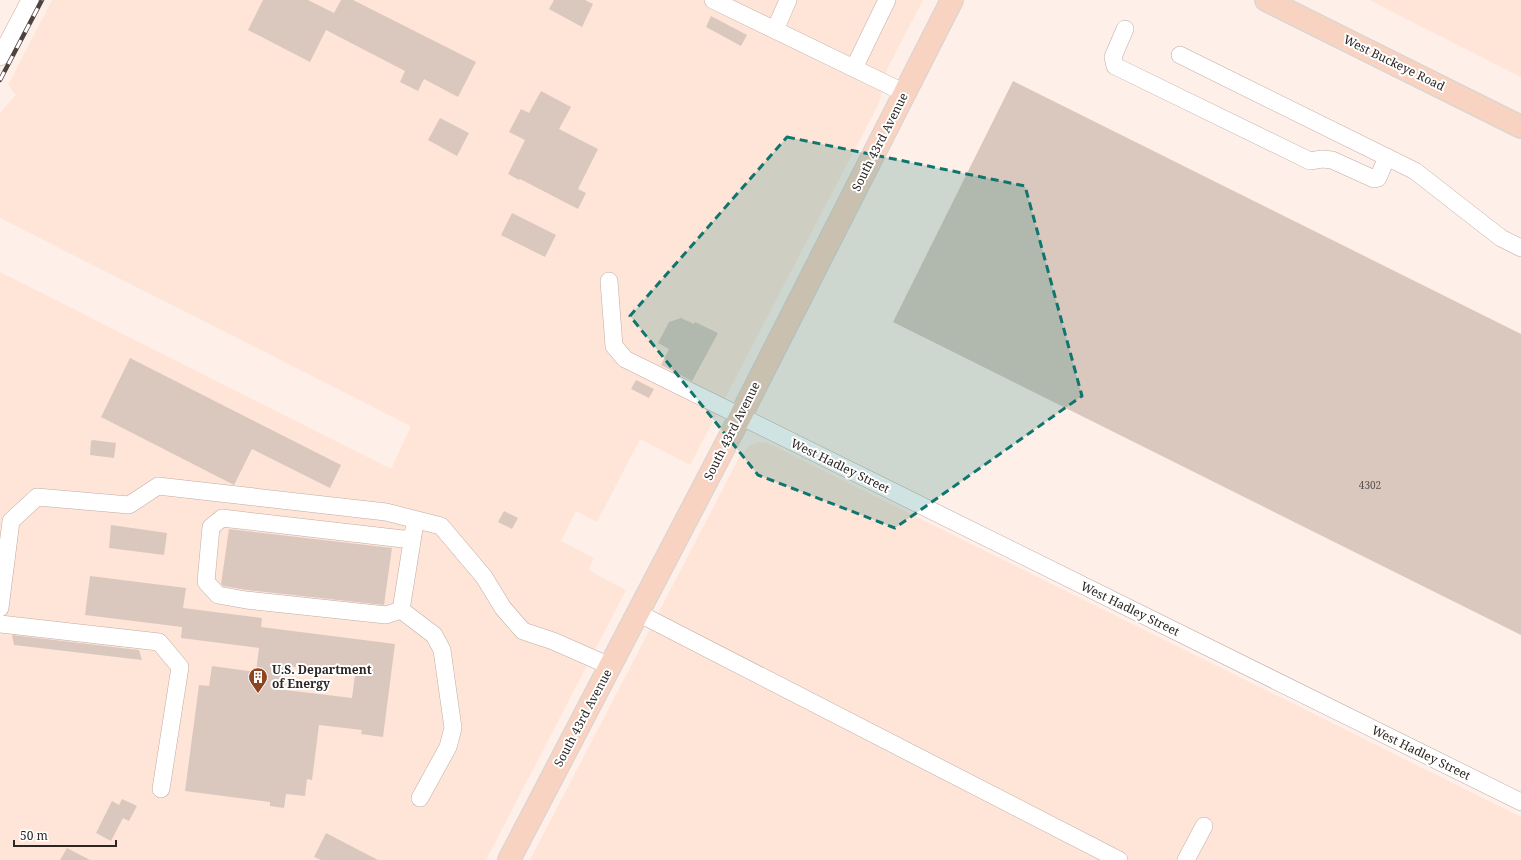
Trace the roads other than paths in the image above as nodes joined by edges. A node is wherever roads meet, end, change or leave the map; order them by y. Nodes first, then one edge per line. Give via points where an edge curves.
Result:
1 (30, 0) edge
2 (713, 0) edge
3 (788, 0) edge
4 (887, 0) edge
5 (952, 0) edge
6 (1266, 0) edge
7 (1126, 29) dead end
8 (775, 30) junction
9 (1180, 55) dead end
10 (0, 57) edge
11 (854, 68) junction
12 (905, 93) junction
13 (1521, 127) edge
14 (1387, 157) junction
15 (1521, 248) edge
16 (608, 281) dead end
17 (740, 417) junction
18 (415, 520) junction
19 (412, 540) junction
20 (0, 608) edge
21 (401, 610) junction
22 (638, 613) junction
23 (0, 624) edge
24 (610, 666) junction
25 (161, 788) dead end
26 (420, 798) dead end
27 (1521, 802) edge
28 (1204, 826) dead end
29 (509, 860) edge
30 (1119, 860) edge
31 (1186, 860) edge

1 - 10 street
2 - 8 street
3 - 8 street
4 - 11 street
5 - 12 main road, South 43rd Avenue
6 - 13 main road, West Buckeye Road
7 - 14 street via 1113,57 1116,66 1310,161 1332,160 1374,179 1378,178
8 - 11 street
9 - 14 street
11 - 12 street
12 - 17 main road, South 43rd Avenue
14 - 15 street via 1415,171 1501,238
16 - 17 street, West Hadley Street via 614,346 625,360
17 - 22 main road, South 43rd Avenue
17 - 27 street, West Hadley Street
18 - 19 street
18 - 20 street via 386,512 158,486 129,505 37,496 11,521
18 - 24 street via 441,526 484,577 503,608 523,630
19 - 21 street
19 - 21 street via 222,518 212,527 206,582 218,595 386,615
21 - 26 street via 434,635 442,650 453,728 448,747
22 - 24 main road, South 43rd Avenue
22 - 30 street
23 - 25 street via 159,642 180,667
24 - 29 main road, South 43rd Avenue
28 - 31 street

